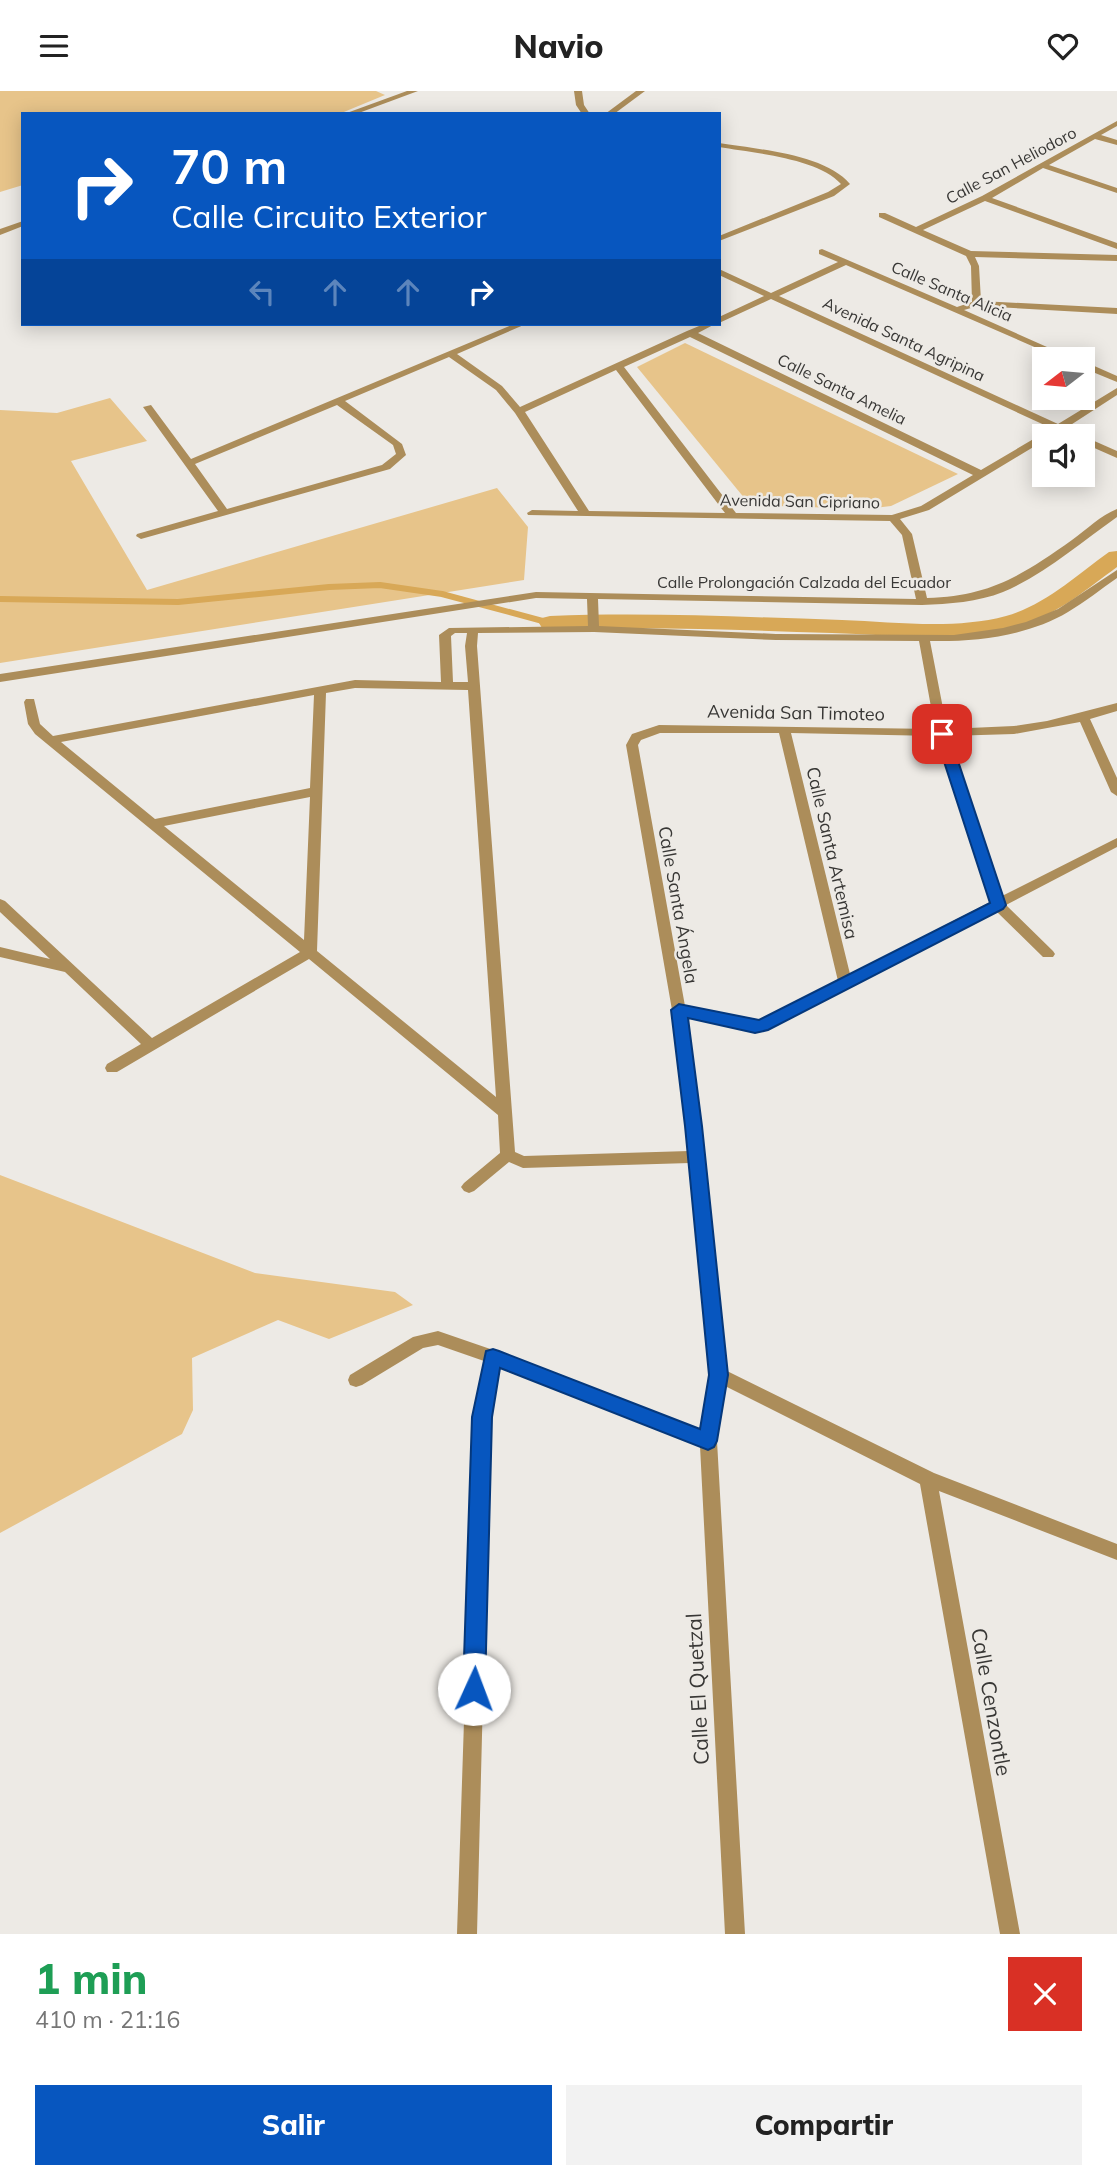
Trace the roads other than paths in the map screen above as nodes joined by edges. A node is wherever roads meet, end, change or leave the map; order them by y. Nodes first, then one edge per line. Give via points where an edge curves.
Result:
1 (414, 91) edge
2 (578, 91) edge
3 (641, 91) edge
4 (354, 112) edge
5 (585, 112) edge
6 (612, 112) edge
7 (1117, 123) edge
8 (1095, 136) junction
9 (1117, 143) edge
10 (721, 145) edge
11 (1042, 166) junction
12 (1117, 191) edge
13 (985, 198) junction
14 (882, 215) dead end
15 (21, 224) edge
16 (917, 230) junction
17 (0, 232) edge
18 (721, 238) edge
19 (1117, 246) edge
20 (822, 252) dead end
21 (970, 254) junction
22 (1117, 258) edge
23 (846, 262) junction
24 (721, 273) edge
25 (772, 296) junction
26 (977, 303) junction
27 (956, 310) junction
28 (1117, 311) edge
29 (721, 319) edge
30 (517, 326) edge
31 (706, 326) edge
32 (690, 333) junction
33 (1042, 347) edge
34 (449, 353) junction
35 (618, 366) junction
36 (1096, 370) edge
37 (1117, 379) edge
38 (1117, 391) edge
39 (337, 400) junction
40 (148, 407) dead end
41 (519, 411) junction
42 (1050, 424) edge
43 (1065, 424) edge
44 (1032, 444) edge
45 (1095, 445) edge
46 (1117, 455) edge
47 (189, 463) junction
48 (980, 474) junction
49 (1117, 512) edge
50 (225, 513) junction
51 (532, 513) dead end
52 (585, 513) junction
53 (732, 515) junction
54 (893, 518) junction
55 (141, 536) dead end
56 (1117, 573) edge
57 (592, 596) junction
58 (922, 602) junction
59 (473, 629) junction
60 (594, 629) junction
61 (924, 640) junction
62 (0, 678) edge
63 (447, 684) junction
64 (474, 686) junction
65 (320, 690) junction
66 (30, 702) dead end
67 (1117, 707) edge
68 (1084, 718) junction
69 (681, 729) joint
70 (784, 730) junction
71 (942, 734) junction
72 (53, 740) junction
73 (317, 791) junction
74 (1117, 792) edge
75 (155, 824) junction
76 (1117, 842) edge
77 (0, 904) edge
78 (998, 905) junction
79 (0, 952) edge
80 (310, 952) junction
81 (1048, 954) dead end
82 (69, 969) junction
83 (845, 983) junction
84 (679, 1010) junction
85 (151, 1045) junction
86 (112, 1068) dead end
87 (506, 1113) junction
88 (509, 1155) junction
89 (696, 1157) junction
90 (469, 1187) dead end
91 (493, 1357) junction
92 (719, 1375) junction
93 (356, 1380) dead end
94 (708, 1441) junction
95 (928, 1479) junction
96 (1117, 1552) edge
97 (467, 1934) edge
98 (735, 1934) edge
99 (1010, 1934) edge

1 - 4 street
2 - 5 street
3 - 6 street
7 - 8 street, Calle San Heliodoro
8 - 9 street
8 - 11 street, Calle San Heliodoro
10 - 18 street via 835,171 846,184
11 - 12 street
11 - 13 street, Calle San Heliodoro
13 - 16 street, Calle San Heliodoro
13 - 19 street
14 - 16 street
15 - 17 street
16 - 21 street
20 - 23 street, Calle Santa Alicia
21 - 22 street
21 - 26 street
23 - 25 street
23 - 27 street, Calle Santa Alicia
24 - 25 street, Avenida Santa Agripina
25 - 29 street
25 - 42 street, Avenida Santa Agripina
26 - 27 street
26 - 28 street
27 - 33 street, Calle Santa Alicia
30 - 34 street
31 - 32 street
32 - 35 street
32 - 48 street, Calle Santa Amelia
34 - 39 street
34 - 41 street via 499,388
35 - 41 street
35 - 53 street
36 - 37 street
38 - 43 street, Avenida San Cipriano
39 - 47 street
39 - 50 street via 397,444 401,455 386,467
40 - 47 street
41 - 52 street
44 - 48 street, Avenida San Cipriano
45 - 46 street
47 - 50 street
48 - 54 street, Avenida San Cipriano via 925,508
49 - 58 street, Calle Prolongación Calzada del Ecuador via 1001,588 962,599
50 - 55 street
51 - 52 street, Avenida San Cipriano
52 - 53 street, Avenida San Cipriano
53 - 54 street, Avenida San Cipriano
54 - 58 street via 907,534
56 - 61 street via 1062,611 1030,624 983,635
57 - 58 street, Calle Prolongación Calzada del Ecuador
57 - 60 street
57 - 62 street, Calle Prolongación Calzada del Ecuador via 536,595
59 - 60 street
59 - 63 street via 445,635
59 - 64 street
60 - 61 street
61 - 71 street
63 - 64 street
63 - 65 street via 355,684
64 - 87 street
65 - 72 street
65 - 73 street
66 - 72 street via 34,725
67 - 68 street, Avenida San Timoteo
68 - 71 street, Avenida San Timoteo via 1028,729
68 - 74 street
69 - 70 street, Avenida San Timoteo
69 - 84 street, Calle Santa Ángela via 644,733 632,745
70 - 71 street, Avenida San Timoteo
70 - 83 street, Calle Santa Artemisa
71 - 78 street
72 - 75 street
73 - 75 street
73 - 80 street
75 - 80 street
76 - 78 street
77 - 82 street
78 - 81 street
78 - 83 street
79 - 82 street
80 - 85 street
80 - 87 street
82 - 85 street
83 - 84 street via 755,1027
84 - 89 street, Calle Santa Ángela
85 - 86 street
87 - 88 street
88 - 89 street via 523,1161
88 - 90 street
89 - 92 street, Calle Santa Ángela
91 - 93 street via 438,1338 419,1342
91 - 94 street
91 - 97 street via 482,1417
92 - 94 street, Calle El Quetzal
92 - 95 street
94 - 98 street, Calle El Quetzal
95 - 96 street
95 - 99 street, Calle Cenzontle

